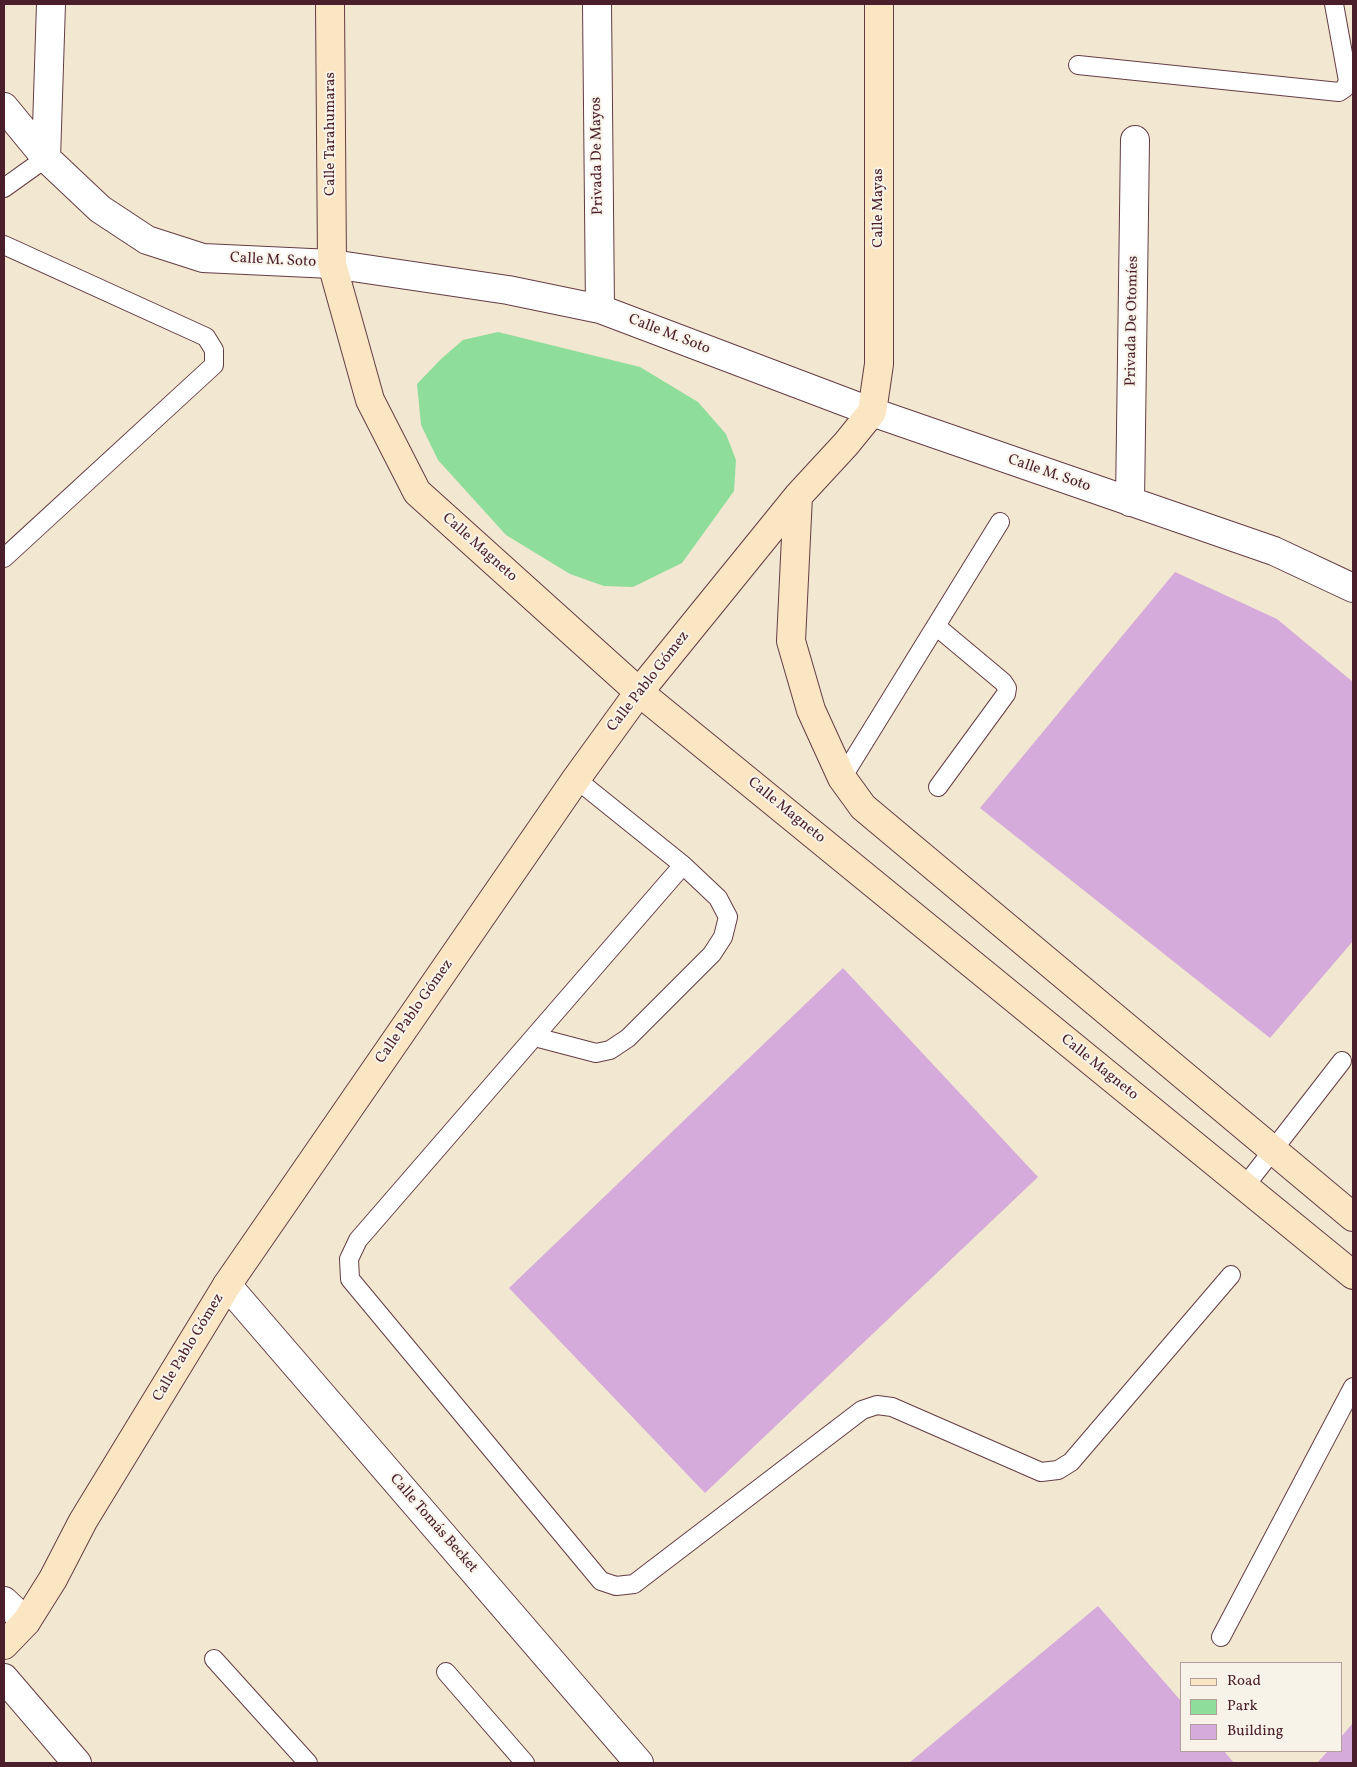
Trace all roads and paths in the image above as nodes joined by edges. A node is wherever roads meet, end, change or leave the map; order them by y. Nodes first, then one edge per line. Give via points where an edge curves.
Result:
1 (51, 4) edge
2 (330, 4) edge
3 (597, 4) edge
4 (878, 4) edge
5 (1334, 4) edge
6 (1078, 66) dead end
7 (4, 107) edge
8 (1135, 140) dead end
9 (46, 158) junction
10 (4, 188) edge
11 (4, 245) edge
12 (332, 264) junction
13 (600, 309) junction
14 (872, 412) junction
15 (798, 496) junction
16 (1130, 502) junction
17 (1000, 522) dead end
18 (4, 558) edge
19 (1353, 588) edge
20 (936, 626) junction
21 (639, 692) junction
22 (842, 778) junction
23 (576, 779) junction
24 (938, 787) dead end
25 (683, 865) junction
26 (535, 1037) junction
27 (1342, 1061) dead end
28 (1273, 1151) junction
29 (1245, 1186) junction
30 (1353, 1217) edge
31 (1231, 1275) dead end
32 (1353, 1275) edge
33 (227, 1285) junction
34 (1353, 1387) edge
35 (4, 1601) edge
36 (26, 1622) junction
37 (1221, 1637) dead end
38 (4, 1645) edge
39 (214, 1660) dead end
40 (446, 1672) dead end
41 (4, 1678) edge
42 (77, 1763) edge
43 (308, 1763) edge
44 (525, 1763) edge
45 (639, 1763) edge

1 - 9 street
2 - 12 main road, Calle Tarahumaras
3 - 13 street, Privada De Mayos
4 - 14 main road, Calle Mayas via 879,364
5 - 6 lane via 1348,81 1339,92
7 - 9 street, Calle M. Soto
8 - 16 street, Privada De Otomíes
9 - 10 lane
9 - 12 street, Calle M. Soto via 100,209 147,240 203,258
11 - 18 lane via 206,337 214,350 214,365
12 - 13 street, Calle M. Soto via 508,290
12 - 21 main road, Calle Magneto via 370,400 417,492
13 - 14 street, Calle M. Soto
14 - 15 main road, Calle Pablo Gómez
14 - 16 street, Calle M. Soto
15 - 21 main road, Calle Pablo Gómez
15 - 22 main road via 791,641 811,710
16 - 19 street, Calle M. Soto via 1274,551
17 - 20 lane
20 - 22 lane
20 - 24 lane via 1004,682 1007,688 1006,694
21 - 23 main road, Calle Pablo Gómez
21 - 29 main road, Calle Magneto
22 - 28 main road via 863,807 917,854
23 - 25 lane
23 - 33 main road, Calle Pablo Gómez
25 - 26 lane
25 - 26 lane via 718,898 728,917 723,937 712,954 628,1038 610,1050 596,1053
26 - 31 lane via 358,1240 349,1259 350,1279 601,1581 616,1586 634,1584 862,1410 877,1405 892,1407 1041,1472 1058,1470 1071,1462
27 - 28 lane
28 - 29 lane
28 - 30 main road
29 - 32 main road, Calle Magneto
33 - 36 main road, Calle Pablo Gómez via 83,1521
33 - 45 street, Calle Tomás Becket
34 - 37 lane
35 - 36 street
36 - 38 main road, Calle Pablo Gómez
39 - 43 lane
40 - 44 lane
41 - 42 street

